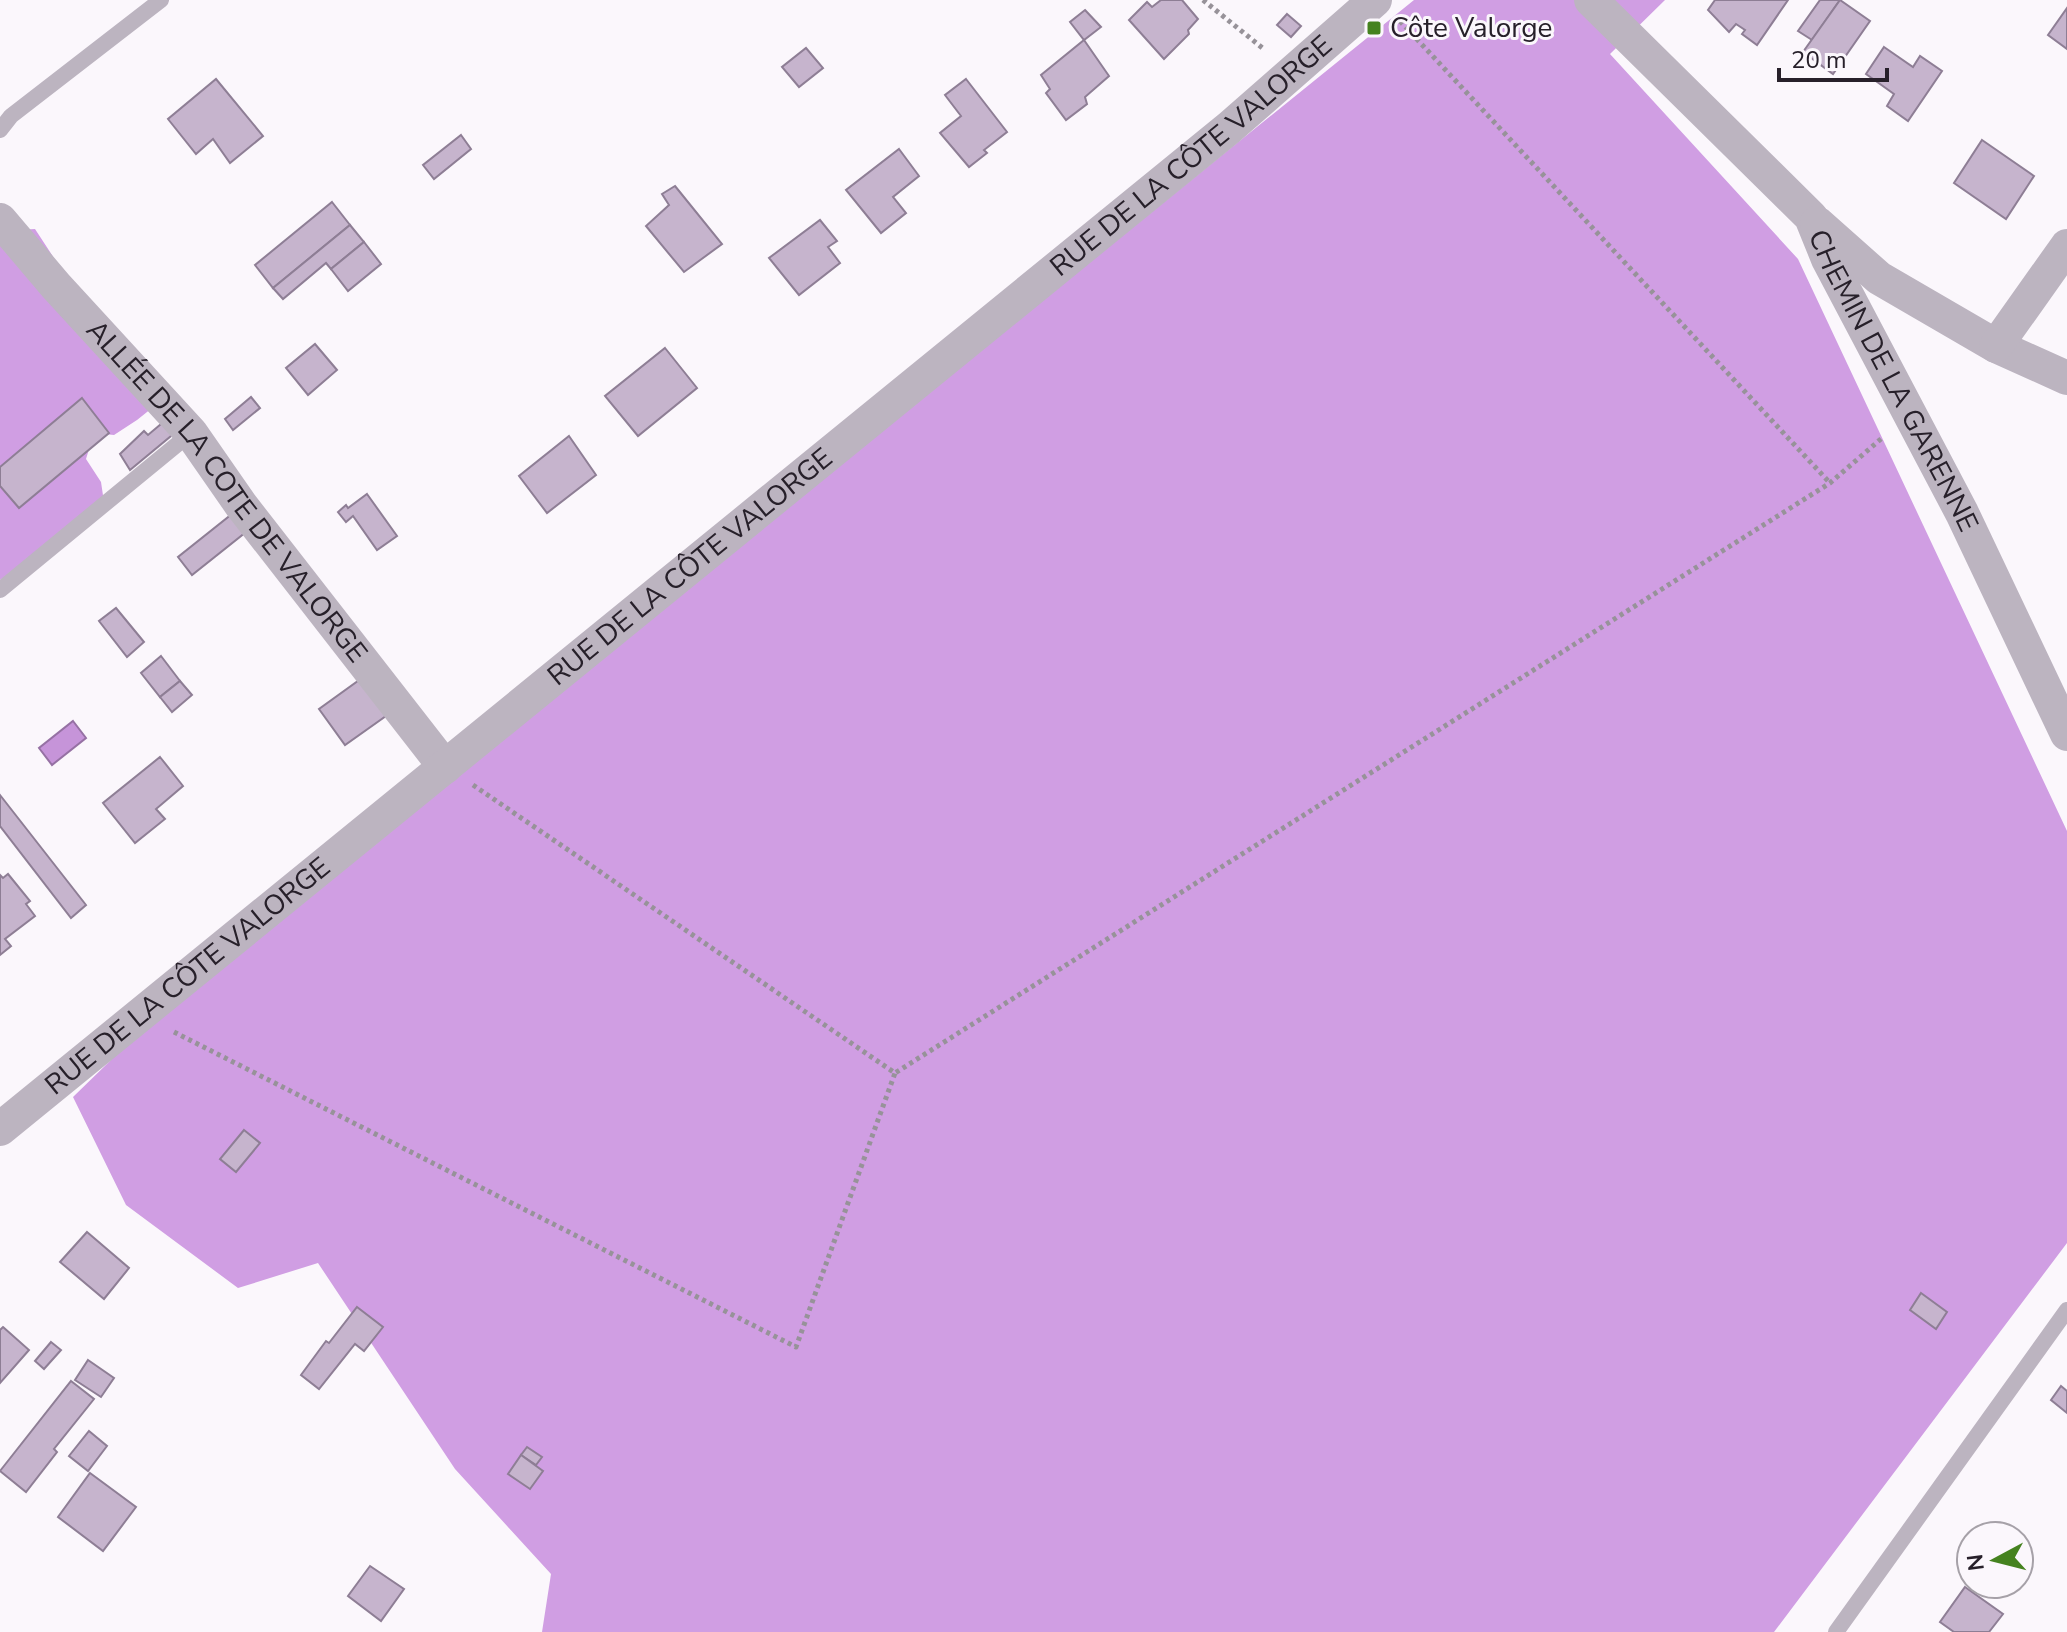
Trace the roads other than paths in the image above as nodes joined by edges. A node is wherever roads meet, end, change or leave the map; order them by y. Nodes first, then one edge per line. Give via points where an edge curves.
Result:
1 (161, 0) edge
2 (1591, 0) edge
3 (1383, 6) edge
4 (0, 130) edge
5 (1811, 217) junction
6 (0, 220) edge
7 (2067, 246) edge
8 (1996, 346) junction
9 (2067, 378) edge
10 (191, 433) junction
11 (0, 590) edge
12 (2067, 734) edge
13 (445, 767) junction
14 (0, 1129) edge
15 (2067, 1310) edge
16 (1836, 1632) edge

1 - 4 lane
2 - 5 street, CHEMIN DE LA GARENNE
3 - 13 street, RUE DE LA CÔTE VALORGE via 1294,73
5 - 8 street via 1879,278
5 - 12 street, CHEMIN DE LA GARENNE
6 - 10 street, ALLÉE DE LA COTE DE VALORGE
7 - 8 street
8 - 9 street
10 - 11 lane
10 - 13 street, ALLÉE DE LA COTE DE VALORGE
13 - 14 street, RUE DE LA CÔTE VALORGE
15 - 16 lane

